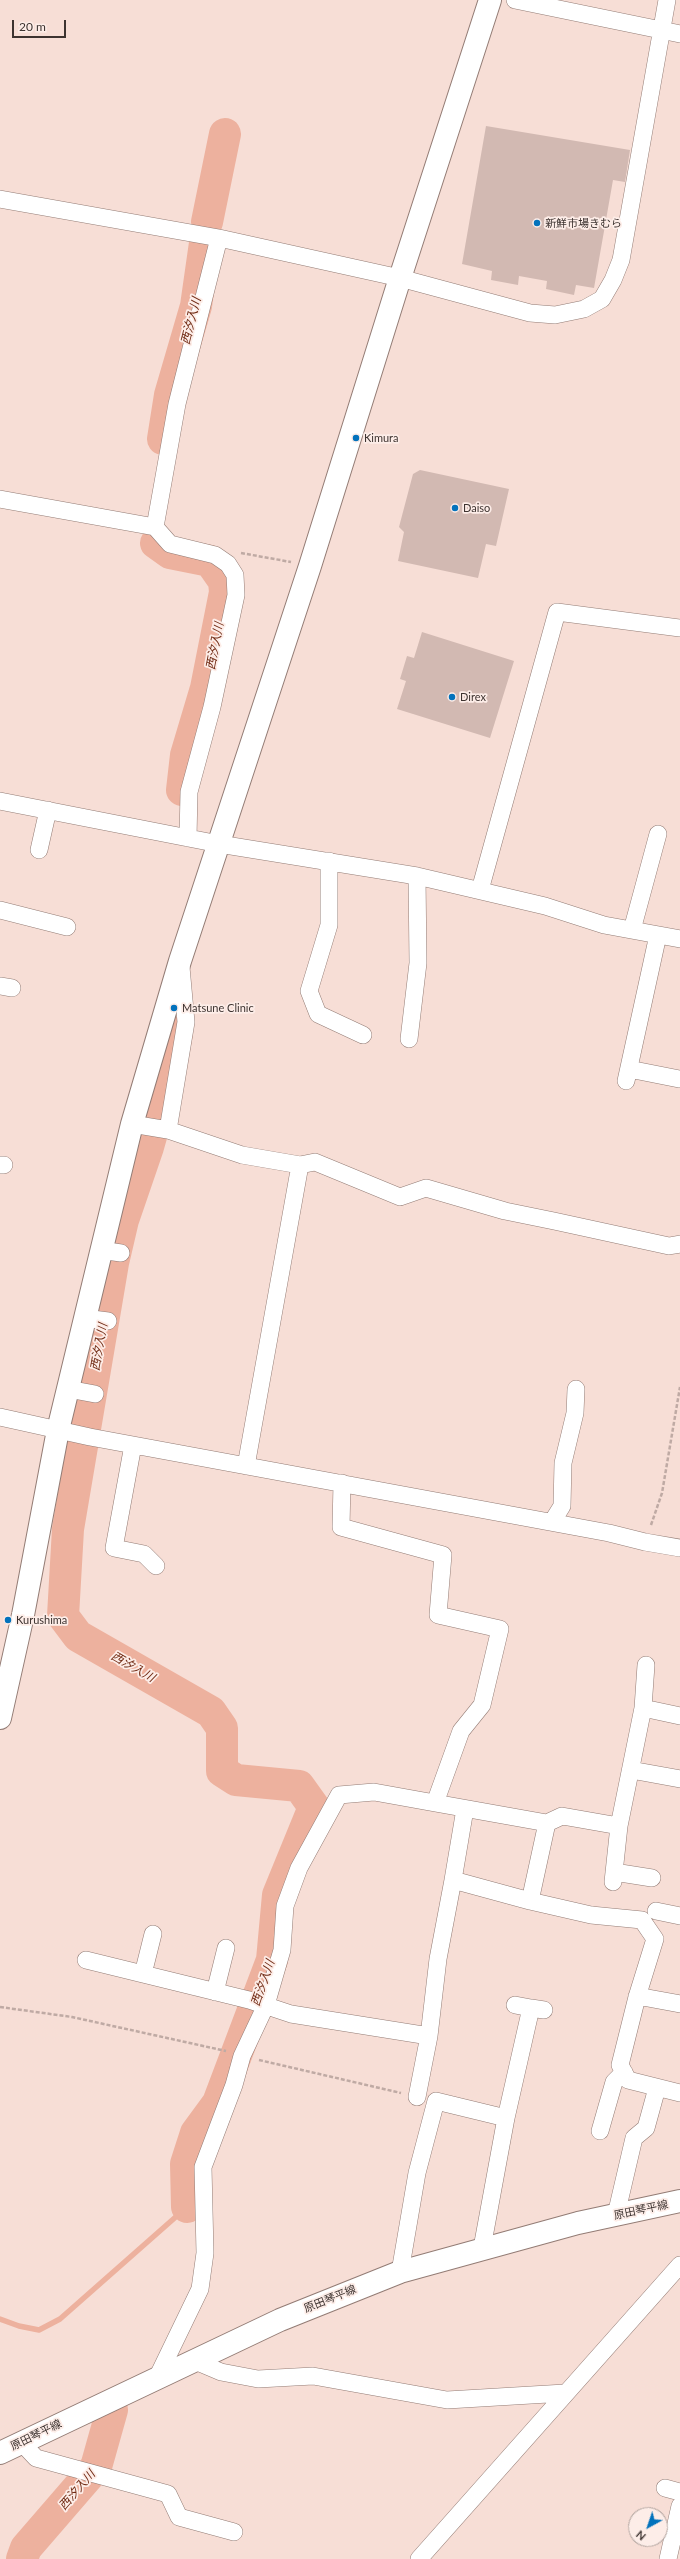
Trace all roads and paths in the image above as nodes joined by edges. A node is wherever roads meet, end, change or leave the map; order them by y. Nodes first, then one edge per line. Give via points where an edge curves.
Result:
1 (490, 0) edge
2 (515, 0) edge
3 (667, 0) edge
4 (662, 32) junction
5 (680, 34) edge
6 (0, 199) edge
7 (219, 238) junction
8 (400, 278) junction
9 (0, 499) edge
10 (155, 526) junction
11 (224, 561) junction
12 (310, 566) junction
13 (680, 628) edge
14 (0, 801) edge
15 (48, 810) junction
16 (658, 834) dead end
17 (188, 838) junction
18 (219, 844) junction
19 (39, 850) dead end
20 (329, 861) junction
21 (417, 876) junction
22 (480, 890) junction
23 (0, 910) edge
24 (67, 927) dead end
25 (632, 930) junction
26 (658, 935) junction
27 (680, 939) edge
28 (180, 961) junction
29 (363, 1035) dead end
30 (409, 1039) dead end
31 (679, 1079) edge
32 (137, 1125) junction
33 (164, 1130) junction
34 (300, 1165) junction
35 (680, 1244) edge
36 (680, 1387) edge
37 (576, 1389) dead end
38 (0, 1417) edge
39 (75, 1434) junction
40 (133, 1445) junction
41 (246, 1466) junction
42 (342, 1484) junction
43 (552, 1522) junction
44 (645, 1542) junction
45 (680, 1548) edge
46 (156, 1566) dead end
47 (646, 1665) dead end
48 (642, 1708) junction
49 (680, 1716) edge
50 (0, 1718) edge
51 (631, 1770) junction
52 (680, 1779) edge
53 (435, 1803) junction
54 (466, 1809) junction
55 (547, 1823) junction
56 (619, 1826) junction
57 (652, 1878) dead end
58 (453, 1880) junction
59 (530, 1901) junction
60 (656, 1911) dead end
61 (680, 1916) edge
62 (153, 1934) dead end
63 (226, 1948) dead end
64 (86, 1960) dead end
65 (143, 1974) junction
66 (215, 1992) junction
67 (637, 1996) junction
68 (260, 2003) junction
69 (680, 2004) edge
70 (0, 2007) edge
71 (530, 2008) dead end
72 (429, 2036) junction
73 (236, 2054) junction
74 (624, 2072) junction
75 (657, 2088) junction
76 (680, 2093) edge
77 (417, 2097) joint
78 (506, 2118) junction
79 (600, 2130) dead end
80 (680, 2201) edge
81 (616, 2216) junction
82 (482, 2248) junction
83 (680, 2265) edge
84 (400, 2272) junction
85 (195, 2361) junction
86 (156, 2380) junction
87 (565, 2393) junction
88 (21, 2442) junction
89 (0, 2453) edge
90 (680, 2506) edge
91 (234, 2532) dead end
92 (676, 2542) edge
93 (418, 2559) edge
94 (668, 2559) edge

1 - 8 street
2 - 4 street
3 - 4 street
4 - 5 street
4 - 8 street via 621,260 602,299 584,309 555,315 530,313
6 - 7 street
7 - 8 street
7 - 10 street via 177,404
8 - 12 street
9 - 10 street
10 - 11 street via 170,544 215,555
11 - 12 path via 238,552
11 - 17 street via 235,576 236,595 212,707 190,792
12 - 18 street
13 - 22 street via 557,612
14 - 15 street
15 - 17 street
15 - 19 street
16 - 25 street
17 - 18 street
18 - 20 street
18 - 28 street
20 - 21 street
20 - 29 street via 330,925 309,991 318,1014
21 - 22 street
21 - 30 street via 418,963
22 - 25 street via 604,925
23 - 24 street
25 - 26 street
26 - 27 street
26 - 31 street via 628,1075
28 - 32 street
28 - 33 street via 186,1022
32 - 33 street
32 - 39 street
33 - 34 street via 242,1155
34 - 35 street via 315,1162 400,1197 426,1188 547,1220 669,1246
34 - 41 street
36 - 44 path via 662,1493
37 - 43 street via 576,1413 563,1463 562,1506
38 - 39 street
39 - 40 street
39 - 50 street via 23,1615
40 - 41 street
40 - 46 street via 114,1548 144,1554
41 - 42 street
42 - 43 street
42 - 53 street via 341,1527 443,1555 438,1615 500,1629 482,1705 461,1731
43 - 44 street
44 - 45 street
47 - 48 street
48 - 49 street
48 - 51 street
51 - 52 street
51 - 56 street
53 - 54 street
53 - 68 street via 374,1792 339,1795 299,1868 285,1906 282,1950
54 - 55 street
54 - 58 street
55 - 56 street via 562,1816
55 - 59 street
56 - 57 street via 614,1877
58 - 59 street
58 - 72 street via 438,1959
59 - 67 street via 591,1915 642,1920 655,1939
60 - 61 street
62 - 65 street
63 - 66 street
64 - 65 street
65 - 66 street
66 - 68 street
67 - 69 street
67 - 74 street via 620,2065
68 - 72 street via 291,2014
68 - 73 street
70 - 73 path via 72,2017
71 - 78 street
72 - 77 street
73 - 77 path
73 - 86 street via 234,2085 203,2167 206,2253 200,2289
74 - 75 street via 628,2080
74 - 79 street via 614,2082
75 - 76 street
75 - 81 street via 646,2128 634,2138
78 - 82 street
78 - 84 street via 436,2101 417,2173
80 - 81 street, 原田琴平線
81 - 82 street, 原田琴平線
82 - 84 street, 原田琴平線
83 - 87 street
84 - 85 street, 原田琴平線 via 280,2320
85 - 86 street, 原田琴平線
85 - 87 street via 221,2372 258,2379 313,2376 447,2400
86 - 88 street, 原田琴平線
87 - 93 street
88 - 89 street, 原田琴平線
88 - 91 street via 36,2458 168,2494 179,2518
90 - 92 street
92 - 94 street

